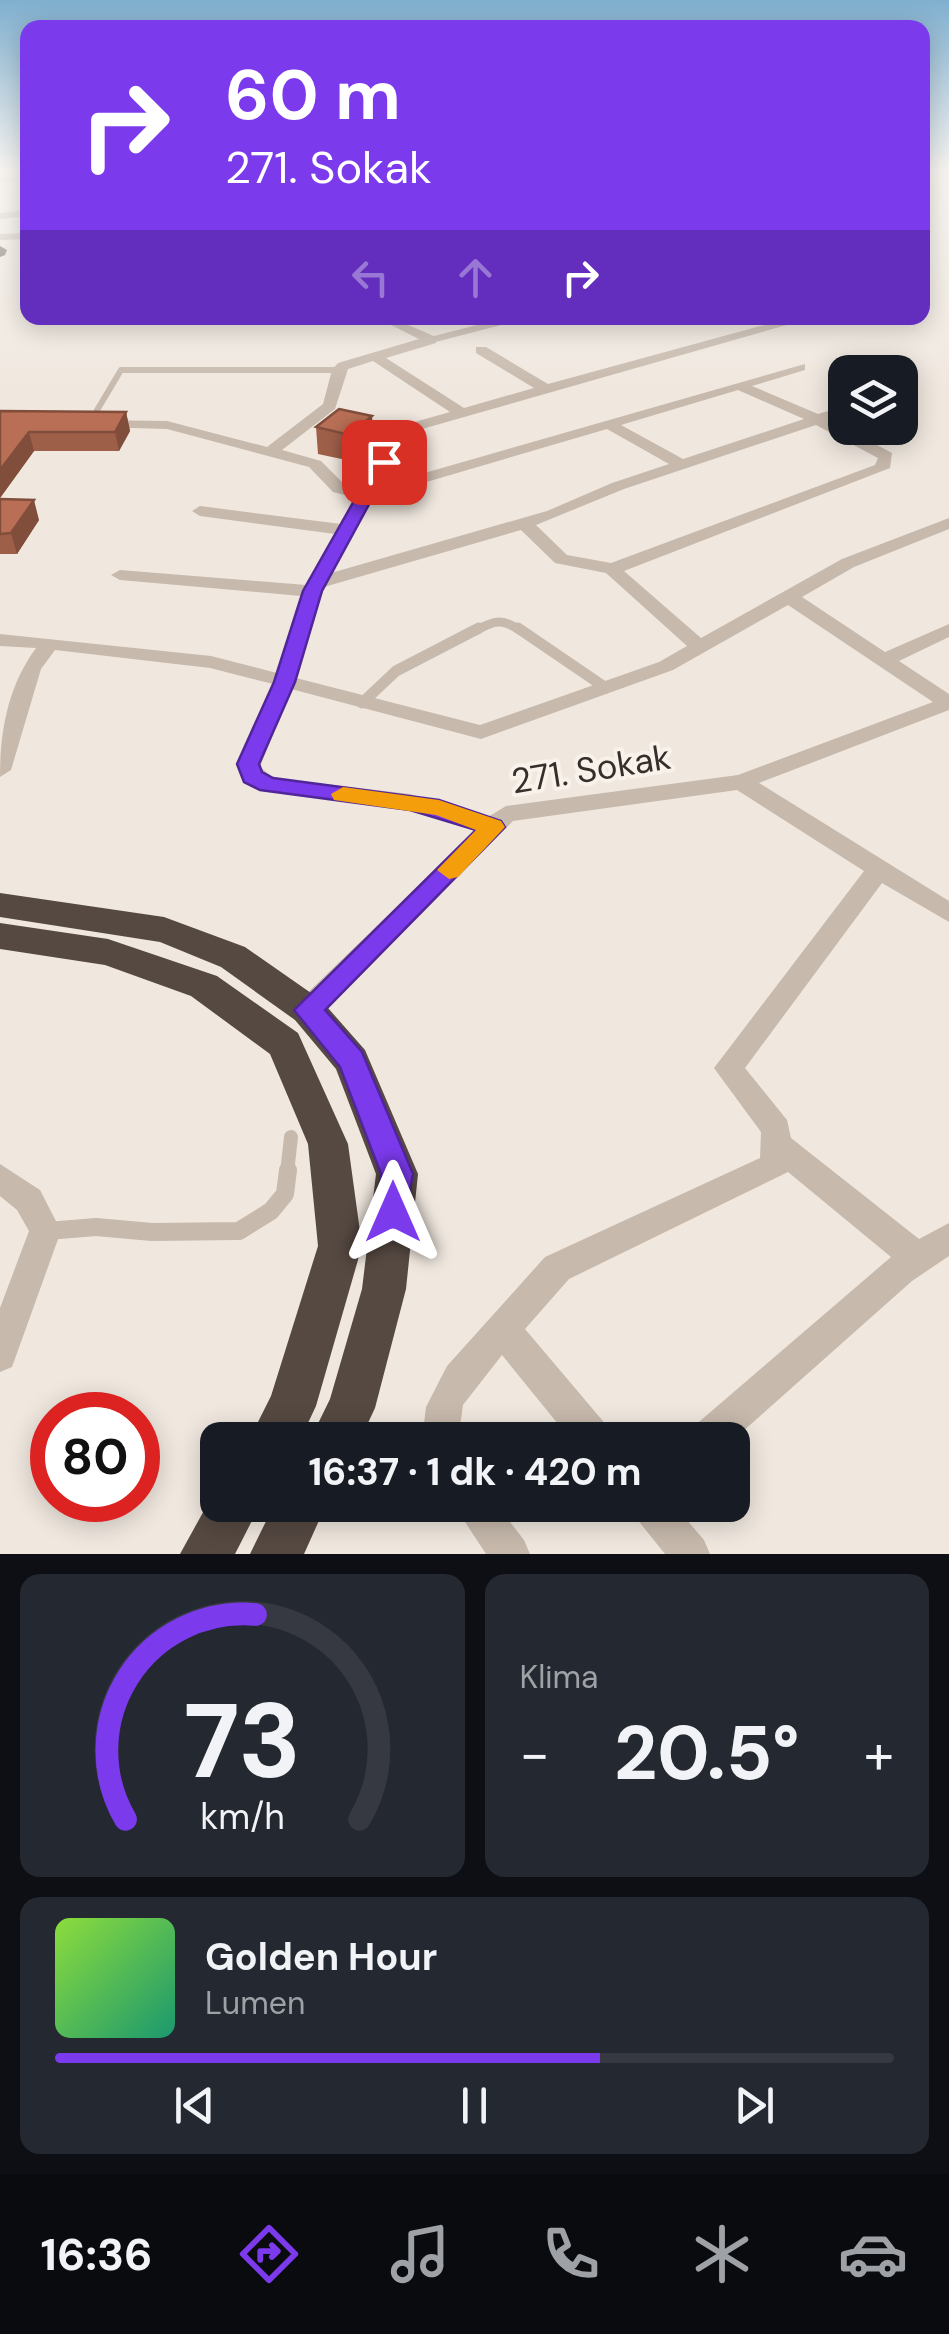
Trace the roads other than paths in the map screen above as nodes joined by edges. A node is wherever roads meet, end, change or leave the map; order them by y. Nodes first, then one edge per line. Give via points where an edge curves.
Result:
1 (398, 325) edge
2 (489, 325) edge
3 (771, 325) edge
4 (431, 340) junction
5 (481, 350) dead end
6 (372, 355) junction
7 (800, 367) dead end
8 (339, 370) junction
9 (741, 386) junction
10 (544, 388) junction
11 (460, 412) junction
12 (828, 415) edge
13 (72, 418) edge
14 (817, 419) junction
15 (90, 422) junction
16 (612, 426) junction
17 (270, 452) junction
18 (684, 465) junction
19 (366, 495) junction
20 (200, 511) dead end
21 (949, 523) edge
22 (524, 524) junction
23 (346, 530) junction
24 (612, 569) junction
25 (120, 575) dead end
26 (315, 587) junction
27 (788, 596) junction
28 (949, 630) edge
29 (0, 640) edge
30 (50, 643) junction
31 (698, 648) junction
32 (884, 660) junction
33 (284, 682) junction
34 (606, 688) junction
35 (362, 703) junction
36 (949, 703) edge
37 (0, 770) edge
38 (741, 782) junction
39 (493, 827) junction
40 (879, 869) junction
41 (0, 905) edge
42 (949, 913) edge
43 (0, 936) edge
44 (308, 1010) junction
45 (291, 1137) dead end
46 (776, 1144) junction
47 (0, 1178) edge
48 (46, 1231) junction
49 (949, 1238) edge
50 (917, 1258) junction
51 (504, 1329) junction
52 (0, 1354) edge
53 (283, 1422) edge
54 (344, 1422) edge
55 (440, 1422) edge
56 (581, 1422) edge
57 (727, 1422) edge
58 (225, 1522) edge
59 (292, 1522) edge
60 (485, 1522) edge
61 (663, 1522) edge
62 (206, 1554) edge
63 (276, 1554) edge
64 (510, 1554) edge
65 (690, 1554) edge

1 - 4 street
2 - 4 lane
3 - 10 street
4 - 6 street
5 - 10 street
6 - 8 street
6 - 11 street
7 - 9 street
8 - 15 lane via 121,370
8 - 17 street via 330,406
9 - 14 street
9 - 16 street
10 - 11 street
11 - 19 street via 402,430
12 - 14 street
13 - 15 street
14 - 18 street
14 - 24 street via 886,456 882,468
15 - 17 street via 167,425
16 - 18 street
16 - 19 street
17 - 19 street via 315,464 339,489
18 - 22 street
19 - 23 street
20 - 23 street
21 - 27 street via 848,562
22 - 24 street via 560,558
22 - 26 street
23 - 26 street
24 - 31 street
25 - 26 street
26 - 33 street
27 - 31 street
27 - 32 street
28 - 32 street
29 - 30 street
30 - 33 street via 211,662
30 - 37 street via 31,669
31 - 34 street
32 - 36 street
33 - 35 street
33 - 39 street via 248,764 259,782 439,808
34 - 35 street via 481,732
34 - 35 lane via 496,620 396,671
36 - 38 street, 271. Sokak
38 - 39 street, 271. Sokak via 506,814
38 - 40 street
39 - 44 street, 271. Sokak
40 - 42 street
40 - 46 street via 728,1068 776,1129
41 - 44 highway via 164,930 233,957
43 - 53 highway via 108,952 204,986 285,1044 328,1144 340,1246
44 - 54 highway via 352,1061 397,1174 384,1289
45 - 48 lane via 285,1194 239,1231
46 - 50 street
46 - 51 street via 775,1166 557,1268
47 - 48 street via 25,1195
48 - 52 street
49 - 50 street
50 - 57 street
51 - 55 street via 448,1392
51 - 56 street
58 - 62 highway
59 - 63 highway
60 - 64 street
61 - 65 street

